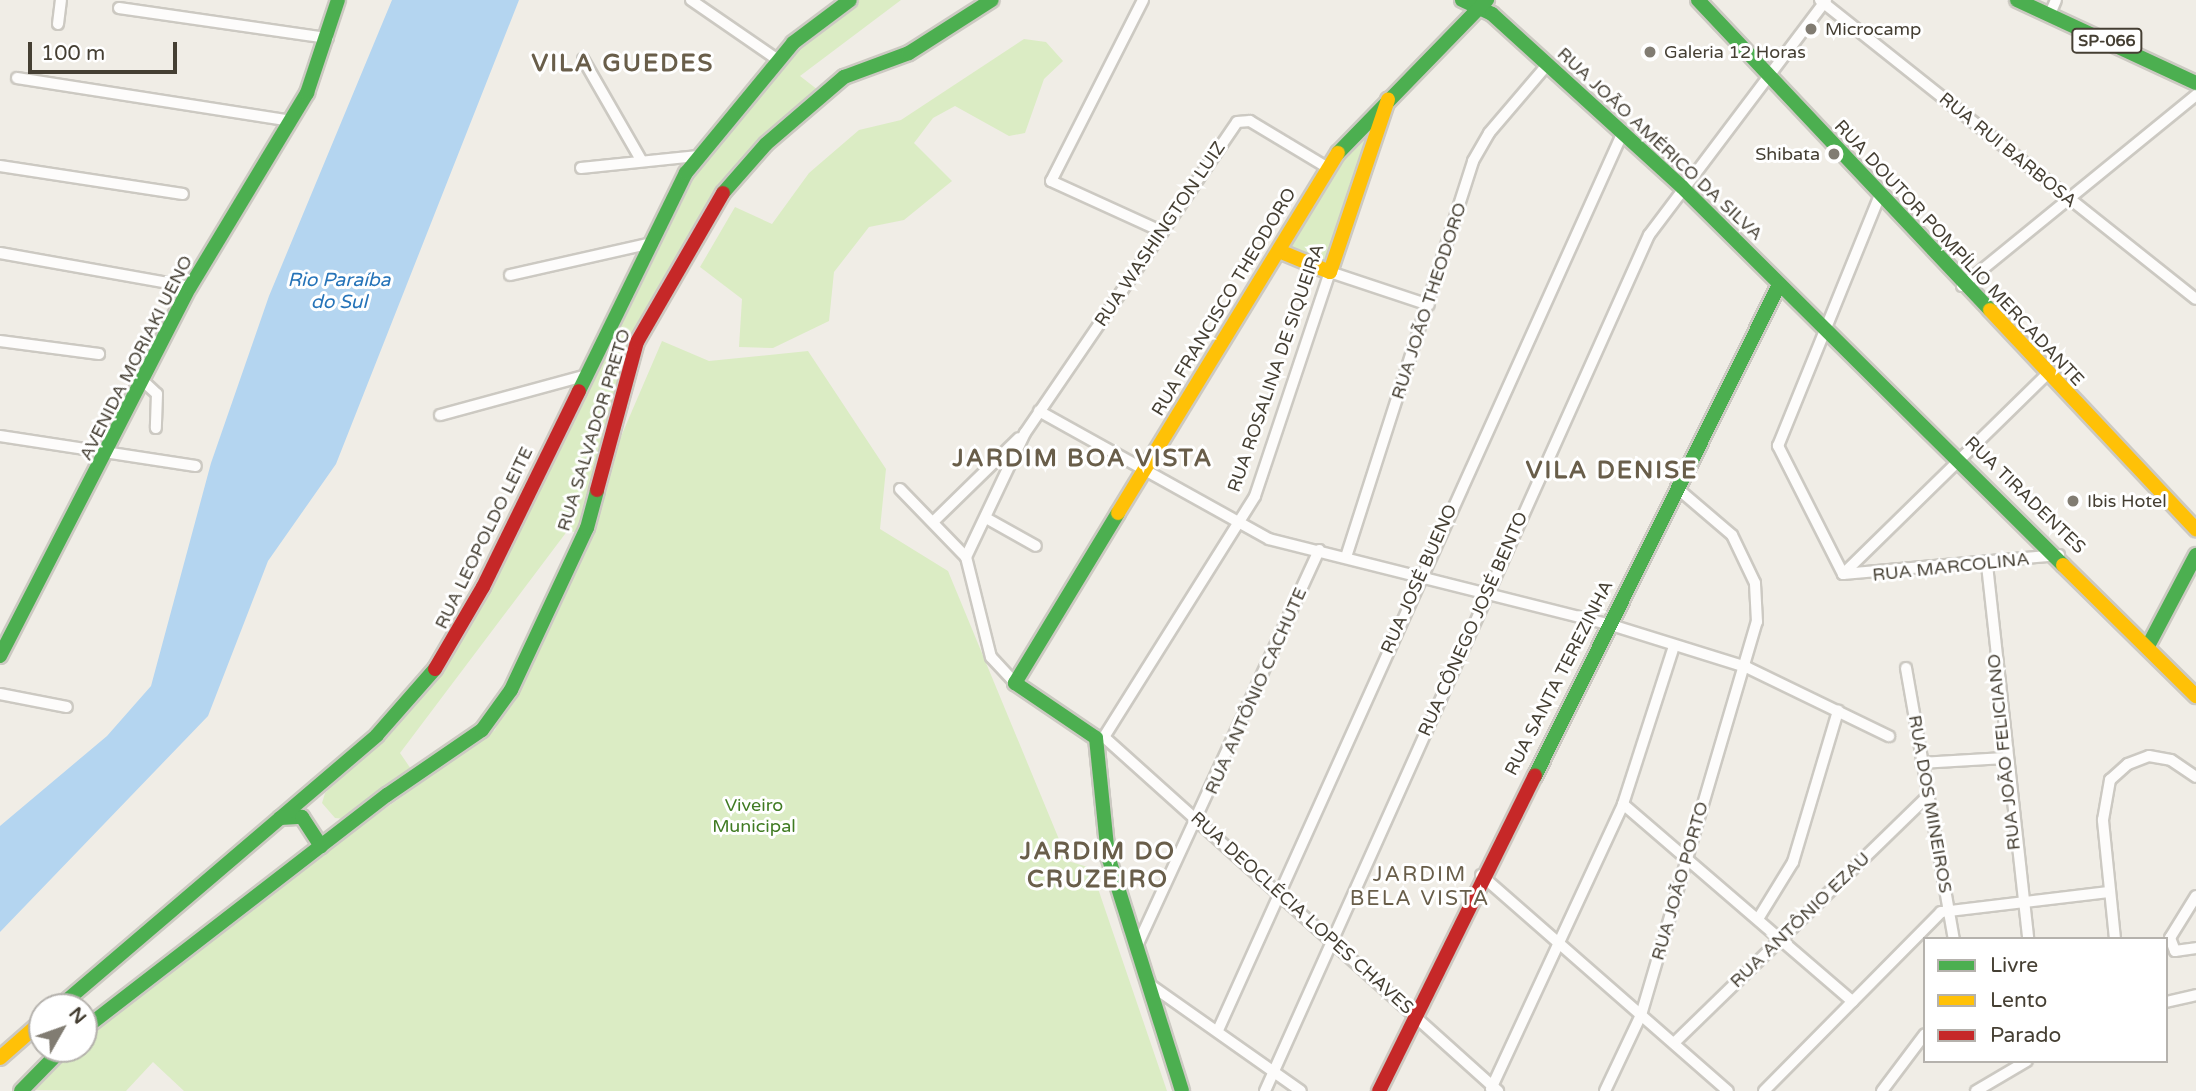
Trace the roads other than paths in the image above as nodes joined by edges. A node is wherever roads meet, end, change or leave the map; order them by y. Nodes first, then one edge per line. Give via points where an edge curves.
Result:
1 (61, 0) edge
2 (338, 0) edge
3 (691, 0) edge
4 (850, 0) edge
5 (992, 0) edge
6 (1143, 0) edge
7 (1462, 0) edge
8 (1698, 0) edge
9 (2017, 0) edge
10 (2056, 0) edge
11 (1823, 1) edge
12 (1484, 3) edge
13 (119, 8) dead end
14 (2050, 14) junction
15 (58, 24) dead end
16 (328, 38) junction
17 (583, 60) dead end
18 (778, 60) junction
19 (1548, 64) junction
20 (17, 78) dead end
21 (1768, 78) junction
22 (2196, 83) edge
23 (1390, 95) junction
24 (2196, 95) edge
25 (292, 121) junction
26 (1623, 132) junction
27 (698, 156) junction
28 (641, 160) junction
29 (0, 166) edge
30 (581, 168) dead end
31 (1328, 168) junction
32 (1682, 187) junction
33 (183, 194) dead end
34 (1879, 197) junction
35 (2070, 200) junction
36 (1163, 232) junction
37 (648, 244) junction
38 (1279, 251) junction
39 (0, 253) edge
40 (1330, 272) junction
41 (510, 275) dead end
42 (1779, 285) junction
43 (1962, 286) junction
44 (190, 287) junction
45 (2196, 299) edge
46 (1429, 305) junction
47 (1823, 327) junction
48 (0, 341) edge
49 (99, 354) dead end
50 (2046, 375) junction
51 (584, 376) junction
52 (143, 381) junction
53 (1039, 411) junction
54 (440, 415) dead end
55 (156, 428) dead end
56 (1025, 433) junction
57 (0, 436) edge
58 (110, 453) junction
59 (1962, 460) junction
60 (196, 466) dead end
61 (1143, 471) junction
62 (1677, 488) junction
63 (900, 489) dead end
64 (986, 518) junction
65 (933, 522) junction
66 (1237, 526) junction
67 (2196, 529) edge
68 (1036, 546) dead end
69 (1319, 550) junction
70 (2059, 555) junction
71 (2196, 555) edge
72 (966, 557) junction
73 (1346, 557) junction
74 (1987, 565) junction
75 (1843, 574) junction
76 (1420, 576) junction
77 (1486, 593) junction
78 (1608, 624) junction
79 (6, 632) edge
80 (1674, 646) junction
81 (2148, 646) junction
82 (0, 656) edge
83 (1746, 667) junction
84 (1906, 668) dead end
85 (1015, 683) junction
86 (0, 694) edge
87 (2196, 695) edge
88 (67, 707) dead end
89 (1838, 711) junction
90 (1889, 736) dead end
91 (1100, 737) junction
92 (2004, 758) junction
93 (1922, 763) junction
94 (2196, 777) edge
95 (1927, 797) junction
96 (1623, 804) junction
97 (300, 806) junction
98 (1199, 821) junction
99 (327, 842) junction
100 (1685, 859) junction
101 (1481, 875) junction
102 (2108, 892) junction
103 (1280, 895) junction
104 (2196, 896) edge
105 (2019, 900) junction
106 (1949, 910) junction
107 (1758, 919) junction
108 (1954, 937) edge
109 (2028, 937) edge
110 (2115, 937) edge
111 (1781, 939) junction
112 (1331, 941) junction
113 (1563, 942) junction
114 (1137, 946) junction
115 (2196, 948) edge
116 (1152, 986) junction
117 (75, 993) edge
118 (2196, 995) edge
119 (1853, 1002) junction
120 (2168, 1002) edge
121 (1416, 1015) junction
122 (1641, 1015) junction
123 (98, 1018) edge
124 (1219, 1028) junction
125 (28, 1033) edge
126 (1923, 1037) edge
127 (1674, 1043) junction
128 (0, 1058) edge
129 (49, 1063) edge
130 (2024, 1063) edge
131 (1275, 1071) junction
132 (1494, 1089) edge
133 (1725, 1090) edge
134 (23, 1091) edge
135 (1182, 1091) edge
136 (1265, 1091) edge
137 (1301, 1091) edge
138 (1379, 1091) edge
139 (1605, 1091) edge
140 (1763, 1091) edge
141 (1882, 1091) edge
142 (1976, 1091) edge

1 - 15 street
2 - 16 main road, AVENIDA MORIAKI UENO
3 - 18 street
4 - 18 main road, RUA LEOPOLDO LEITE
5 - 99 main road, RUA SALVADOR PRETO via 909,53 844,77 728,185 674,268 637,342 587,528 500,707 468,741
6 - 36 street via 1051,181
7 - 12 main road, RUA JOÃO AMÉRICO DA SILVA
8 - 21 main road, RUA DOUTOR POMPÍLIO MERCADANTE
9 - 14 main road, SP-066
10 - 14 street
11 - 21 street, RUA CÔNEGO JOSÉ BENTO
11 - 35 street, RUA RUI BARBOSA
12 - 19 main road, RUA JOÃO AMÉRICO DA SILVA
12 - 23 main road, RUA FRANCISCO THEODORO
13 - 16 street
14 - 22 main road, SP-066
16 - 25 main road, AVENIDA MORIAKI UENO
17 - 28 street
18 - 27 main road, RUA LEOPOLDO LEITE
19 - 26 main road, RUA JOÃO AMÉRICO DA SILVA
19 - 46 street, RUA JOÃO THEODORO via 1480,147
20 - 25 street
21 - 32 street, RUA CÔNEGO JOSÉ BENTO
21 - 34 main road, RUA DOUTOR POMPÍLIO MERCADANTE
23 - 31 main road, RUA FRANCISCO THEODORO
23 - 40 main road, RUA ROSALINA DE SIQUEIRA
24 - 35 street
25 - 44 main road, AVENIDA MORIAKI UENO
26 - 32 main road, RUA JOÃO AMÉRICO DA SILVA
26 - 76 street, RUA JOSÉ BUENO
27 - 28 street
27 - 37 main road, RUA LEOPOLDO LEITE
28 - 30 street
29 - 33 street
31 - 36 street, RUA WASHINGTON LUIZ via 1241,120
31 - 38 main road, RUA FRANCISCO THEODORO
32 - 42 main road, RUA JOÃO AMÉRICO DA SILVA
32 - 77 street, RUA CÔNEGO JOSÉ BENTO via 1649,234
34 - 43 main road, RUA DOUTOR POMPÍLIO MERCADANTE
34 - 47 street
35 - 43 street
35 - 45 street, RUA RUI BARBOSA
36 - 53 street, RUA WASHINGTON LUIZ
37 - 41 street
37 - 51 main road, RUA LEOPOLDO LEITE
38 - 40 main road
38 - 61 main road, RUA FRANCISCO THEODORO
39 - 44 street
40 - 46 street
40 - 66 street, RUA ROSALINA DE SIQUEIRA via 1263,478
42 - 47 main road, RUA JOÃO AMÉRICO DA SILVA
42 - 62 main road, RUA SANTA TEREZINHA
43 - 50 main road, RUA DOUTOR POMPÍLIO MERCADANTE
44 - 52 main road, AVENIDA MORIAKI UENO
46 - 73 street, RUA JOÃO THEODORO
47 - 59 main road, RUA TIRADENTES
47 - 75 street via 1778,448
48 - 49 street
50 - 59 street
50 - 67 main road, RUA DOUTOR POMPÍLIO MERCADANTE
51 - 54 street
51 - 97 main road, RUA LEOPOLDO LEITE via 452,647 404,710
52 - 55 street via 157,394
52 - 58 main road, AVENIDA MORIAKI UENO
53 - 56 street, RUA WASHINGTON LUIZ
53 - 61 street
56 - 64 street, RUA WASHINGTON LUIZ
56 - 65 street, RUA WASHINGTON LUIZ
57 - 58 street
58 - 60 street
58 - 79 main road, AVENIDA MORIAKI UENO
59 - 70 main road, RUA TIRADENTES
59 - 75 street
61 - 66 street
61 - 85 main road, RUA FRANCISCO THEODORO
62 - 78 main road, RUA SANTA TEREZINHA
62 - 83 street, RUA JOÃO PORTO via 1725,525 1755,583 1758,613
63 - 65 street
64 - 68 street
64 - 72 street, RUA WASHINGTON LUIZ
65 - 72 street
66 - 69 street
66 - 91 street, RUA ROSALINA DE SIQUEIRA
69 - 73 street
69 - 98 street, RUA ANTÔNIO CACHUTE
70 - 74 street, RUA MARCOLINA
70 - 81 main road, RUA TIRADENTES
71 - 81 main road
72 - 85 street via 991,657
73 - 76 street
74 - 75 street, RUA MARCOLINA
74 - 92 street, RUA JOÃO FELICIANO
76 - 77 street
76 - 103 street, RUA JOSÉ BUENO
77 - 78 street
77 - 112 street, RUA CÔNEGO JOSÉ BENTO
78 - 80 street
78 - 101 main road, RUA SANTA TEREZINHA
79 - 82 main road, AVENIDA MORIAKI UENO
80 - 83 street
80 - 96 street
81 - 87 main road, RUA TIRADENTES
83 - 89 street
83 - 100 street, RUA JOÃO PORTO
84 - 93 street, RUA DOS MINEIROS
85 - 91 main road
86 - 88 street
89 - 90 street
89 - 107 street via 1793,862
91 - 98 street, RUA DEOCLÉCIA LOPES CHAVES
91 - 114 main road via 1108,856
92 - 93 street
92 - 105 street, RUA JOÃO FELICIANO
93 - 95 street, RUA DOS MINEIROS
94 - 102 street via 2171,760 2149,756 2128,764 2110,780 2103,801
95 - 106 street, RUA DOS MINEIROS
95 - 111 street, RUA ANTÔNIO EZAU
96 - 100 street
96 - 113 street
97 - 99 main road
97 - 117 main road via 280,818
98 - 103 street, RUA DEOCLÉCIA LOPES CHAVES
98 - 114 street, RUA ANTÔNIO CACHUTE
99 - 123 main road, RUA SALVADOR PRETO
100 - 107 street
100 - 122 street, RUA JOÃO PORTO
101 - 113 street
101 - 121 main road, RUA SANTA TEREZINHA
102 - 105 street
102 - 110 street
103 - 112 street, RUA DEOCLÉCIA LOPES CHAVES
103 - 124 street, RUA JOSÉ BUENO
104 - 115 street via 2170,938 2175,950
105 - 106 street
105 - 109 street, RUA JOÃO FELICIANO
106 - 108 street, RUA DOS MINEIROS
106 - 119 street via 1931,919
107 - 111 street
111 - 119 street
111 - 127 street, RUA ANTÔNIO EZAU
112 - 121 street, RUA DEOCLÉCIA LOPES CHAVES
112 - 131 street, RUA CÔNEGO JOSÉ BENTO
113 - 122 street
113 - 132 street
114 - 116 main road
116 - 124 street
116 - 135 main road
118 - 120 street
119 - 140 street
121 - 132 street, RUA DEOCLÉCIA LOPES CHAVES
121 - 138 main road, RUA SANTA TEREZINHA
122 - 127 street
122 - 139 street, RUA JOÃO PORTO
124 - 131 street
125 - 128 main road
126 - 141 street
127 - 133 street
129 - 134 main road
130 - 142 street
131 - 136 street, RUA CÔNEGO JOSÉ BENTO
131 - 137 street

